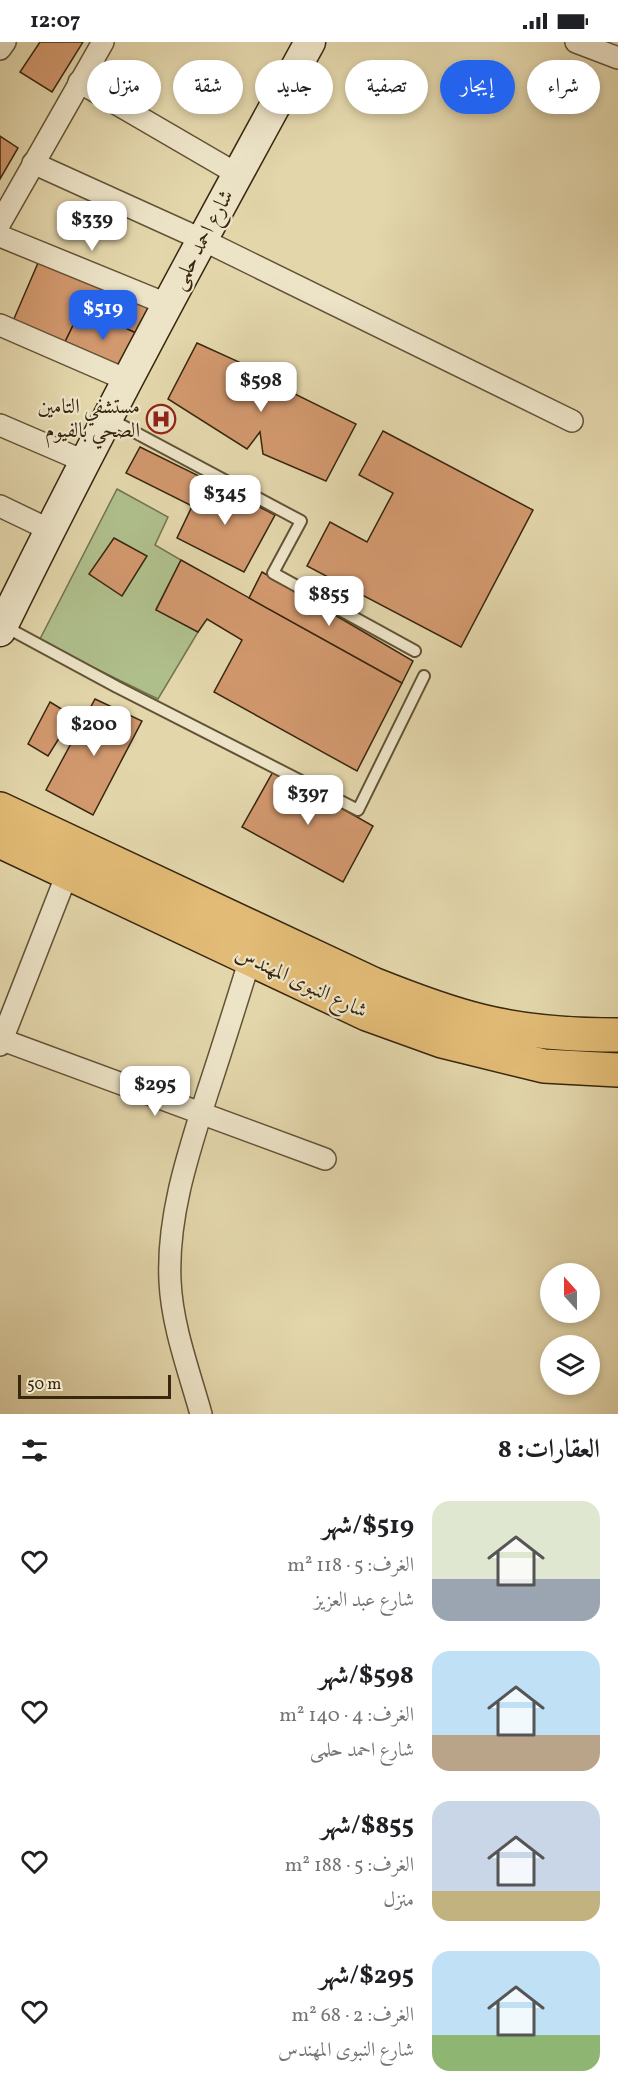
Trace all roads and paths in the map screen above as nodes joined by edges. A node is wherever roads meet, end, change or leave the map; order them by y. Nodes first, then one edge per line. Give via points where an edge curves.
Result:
1 (5, 42) edge
2 (103, 42) edge
3 (310, 42) edge
4 (576, 42) edge
5 (0, 49) edge
6 (618, 58) edge
7 (79, 82) junction
8 (33, 163) junction
9 (237, 174) junction
10 (0, 223) edge
11 (0, 236) edge
12 (202, 240) junction
13 (169, 304) junction
14 (0, 325) edge
15 (129, 381) junction
16 (109, 419) junction
17 (572, 421) dead end
18 (0, 425) edge
19 (86, 462) junction
20 (0, 506) edge
21 (50, 530) junction
22 (2, 628) edge
23 (415, 651) dead end
24 (424, 676) dead end
25 (0, 809) edge
26 (0, 841) edge
27 (67, 874) junction
28 (250, 959) junction
29 (618, 1035) edge
30 (1, 1041) edge
31 (618, 1070) edge
32 (201, 1114) junction
33 (325, 1159) dead end
34 (201, 1414) edge

1 - 5 street
2 - 7 street
3 - 9 main road, شارع احمد حلمى
4 - 6 street
7 - 8 street
7 - 9 street
8 - 10 street
8 - 12 street
9 - 12 main road, شارع احمد حلمى
11 - 13 street
12 - 13 main road, شارع احمد حلمى
12 - 17 street
13 - 15 main road, شارع احمد حلمى
14 - 15 street
15 - 16 main road, شارع احمد حلمى
16 - 19 main road, شارع احمد حلمى
16 - 23 lane via 300,521 273,573
18 - 19 street
19 - 21 main road, شارع احمد حلمى
20 - 21 street
21 - 22 main road, شارع احمد حلمى
22 - 24 lane via 358,810
25 - 29 main road, شارع النبوى المهندس via 412,1000 482,1021 539,1031
26 - 27 main road, شارع النبوى المهندس
27 - 28 main road, شارع النبوى المهندس
27 - 30 street
28 - 31 main road, شارع النبوى المهندس via 368,1014 442,1041 543,1066
28 - 32 street
30 - 32 street
32 - 33 street
32 - 34 street via 177,1202 170,1282 177,1328

